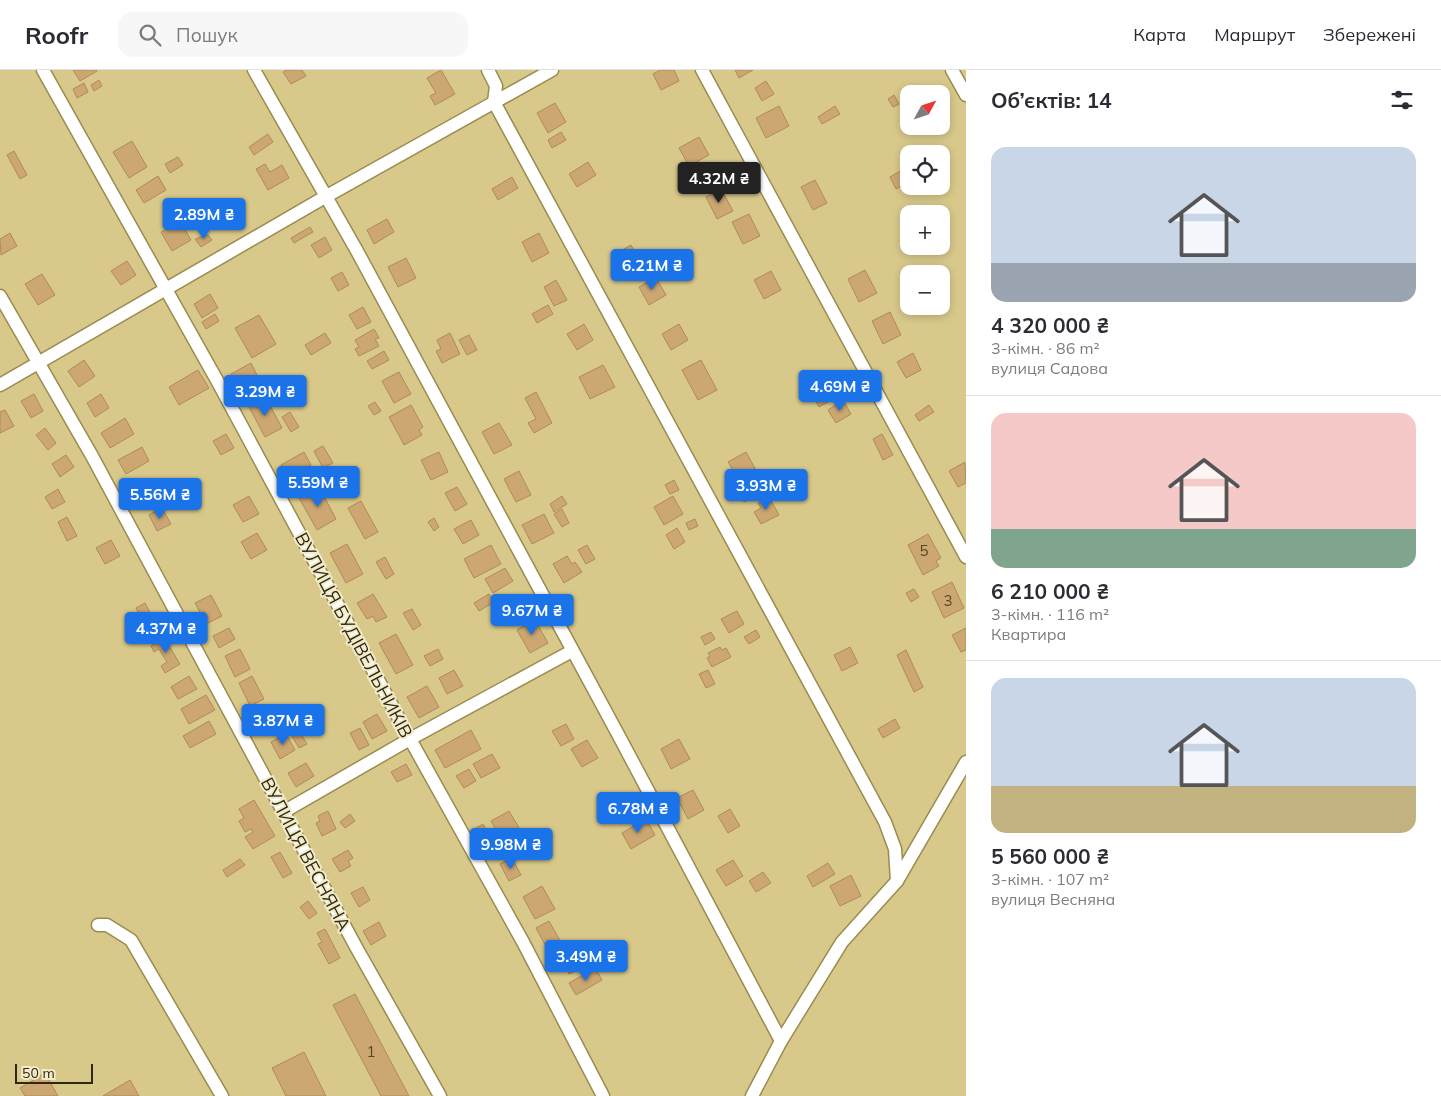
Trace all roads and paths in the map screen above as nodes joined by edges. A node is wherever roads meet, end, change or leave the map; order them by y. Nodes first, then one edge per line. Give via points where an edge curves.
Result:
1 (43, 70) edge
2 (254, 70) edge
3 (488, 70) edge
4 (552, 70) edge
5 (702, 70) edge
6 (952, 70) edge
7 (966, 95) edge
8 (494, 102) junction
9 (325, 197) junction
10 (165, 290) junction
11 (0, 296) edge
12 (38, 363) junction
13 (0, 385) edge
14 (966, 557) edge
15 (572, 651) junction
16 (410, 739) junction
17 (966, 762) edge
18 (285, 812) junction
19 (897, 881) junction
20 (98, 925) dead end
21 (781, 1041) junction
22 (222, 1096) edge
23 (440, 1096) edge
24 (604, 1096) edge
25 (752, 1096) edge

1 - 10 street, ВУЛИЦЯ БУДІВЕЛЬНИКІВ
2 - 9 street
3 - 8 street via 496,86
4 - 8 street
5 - 14 street
6 - 7 street
8 - 9 street
8 - 19 street via 885,822 894,849
9 - 10 street
9 - 15 street
10 - 12 street
10 - 16 street, ВУЛИЦЯ БУДІВЕЛЬНИКІВ
11 - 12 street, ВУЛИЦЯ ВЕСНЯНА
12 - 13 street
12 - 18 street, ВУЛИЦЯ ВЕСНЯНА
15 - 16 street
15 - 21 street
16 - 18 street
16 - 24 street, ВУЛИЦЯ БУДІВЕЛЬНИКІВ
17 - 19 street
18 - 23 street, ВУЛИЦЯ ВЕСНЯНА
19 - 21 street via 842,942
20 - 22 street via 107,925 131,940
21 - 25 street

